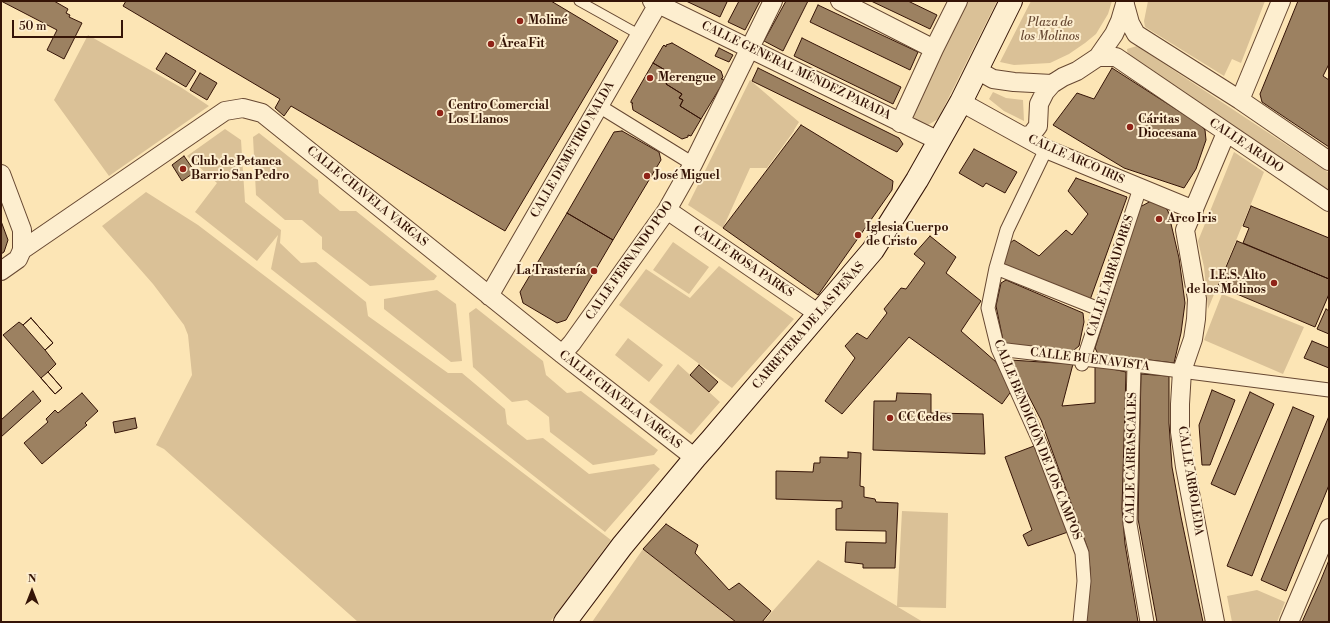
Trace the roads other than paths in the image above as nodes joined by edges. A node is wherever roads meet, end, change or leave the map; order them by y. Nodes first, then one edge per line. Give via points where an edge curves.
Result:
1 (579, 1) edge
2 (773, 1) edge
3 (840, 1) edge
4 (958, 1) edge
5 (1011, 1) edge
6 (1281, 1) edge
7 (655, 2) edge
8 (1125, 3) edge
9 (1136, 34) junction
10 (640, 35) junction
11 (750, 48) junction
12 (934, 49) junction
13 (1098, 57) junction
14 (977, 70) junction
15 (1052, 84) junction
16 (1240, 100) junction
17 (961, 102) junction
18 (599, 106) junction
19 (900, 123) junction
20 (1226, 133) junction
21 (1023, 136) junction
22 (939, 142) junction
23 (1046, 149) junction
24 (1329, 161) edge
25 (693, 164) junction
26 (1, 174) edge
27 (1140, 188) junction
28 (1329, 202) edge
29 (667, 210) junction
30 (1194, 210) junction
31 (22, 250) junction
32 (996, 268) junction
33 (1, 271) edge
34 (489, 296) junction
35 (1099, 309) junction
36 (819, 314) junction
37 (998, 349) junction
38 (562, 354) junction
39 (1083, 362) junction
40 (1134, 364) junction
41 (1182, 371) junction
42 (1329, 390) edge
43 (695, 458) junction
44 (1329, 528) edge
45 (565, 622) edge
46 (1080, 622) edge
47 (1148, 622) edge
48 (1215, 622) edge
49 (1289, 622) edge

1 - 10 lane
2 - 11 street, CALLE FERNANDO POO
3 - 12 street
4 - 12 street
5 - 14 main road, CARRETERA DE LAS PEÑAS
6 - 16 street
7 - 10 street, CALLE DEMETRIO NALDA
7 - 11 street, CALLE GENERAL MÉNDEZ PARADA
8 - 9 street
8 - 13 street via 1114,34
9 - 13 street via 1122,37
9 - 16 street
10 - 18 street, CALLE DEMETRIO NALDA
11 - 19 street, CALLE GENERAL MÉNDEZ PARADA
11 - 25 street, CALLE FERNANDO POO
12 - 19 street
13 - 15 street
13 - 20 street, CALLE ARADO via 1116,57
14 - 15 street via 993,80
14 - 17 main road, CARRETERA DE LAS PEÑAS
15 - 21 street via 1039,104 1038,126 1031,134
16 - 24 street
17 - 21 street, CALLE ARCO IRIS
17 - 22 main road, CARRETERA DE LAS PEÑAS
18 - 25 street
18 - 34 street, CALLE DEMETRIO NALDA
19 - 22 street, CALLE GENERAL MÉNDEZ PARADA
20 - 28 street, CALLE ARADO
20 - 30 street, CALLE ARBOLEDA
21 - 23 street, CALLE ARCO IRIS
22 - 36 main road, CARRETERA DE LAS PEÑAS via 874,250
23 - 27 street, CALLE ARCO IRIS
23 - 32 street, CALLE BENDICIÓN DE LOS CAMPOS via 1007,230
25 - 29 street, CALLE FERNANDO POO
26 - 31 street via 22,230
27 - 30 street, CALLE ARCO IRIS
27 - 35 street, CALLE LABRADORES
29 - 36 street, CALLE ROSA PARKS
29 - 38 street, CALLE FERNANDO POO
30 - 41 street, CALLE ARBOLEDA via 1185,230 1197,299 1196,319 1193,339
31 - 33 street, CALLE CHAVELA VARGAS via 18,259
31 - 34 street, CALLE CHAVELA VARGAS via 225,111 242,108 262,113
32 - 35 street
32 - 37 street, CALLE BENDICIÓN DE LOS CAMPOS via 988,308
34 - 38 street, CALLE CHAVELA VARGAS
35 - 39 street, CALLE LABRADORES
36 - 43 main road, CARRETERA DE LAS PEÑAS
37 - 39 street, CALLE BUENAVISTA
37 - 46 street, CALLE BENDICIÓN DE LOS CAMPOS via 1041,444 1082,553 1084,581
38 - 43 street, CALLE CHAVELA VARGAS
39 - 40 street, CALLE BUENAVISTA
40 - 41 street, CALLE BUENAVISTA
40 - 47 street, CALLE CARRASCALES via 1130,524
41 - 42 street, CALLE BUENAVISTA
41 - 48 street, CALLE ARBOLEDA via 1180,432
43 - 45 main road, CARRETERA DE LAS PEÑAS via 622,546
44 - 49 street

